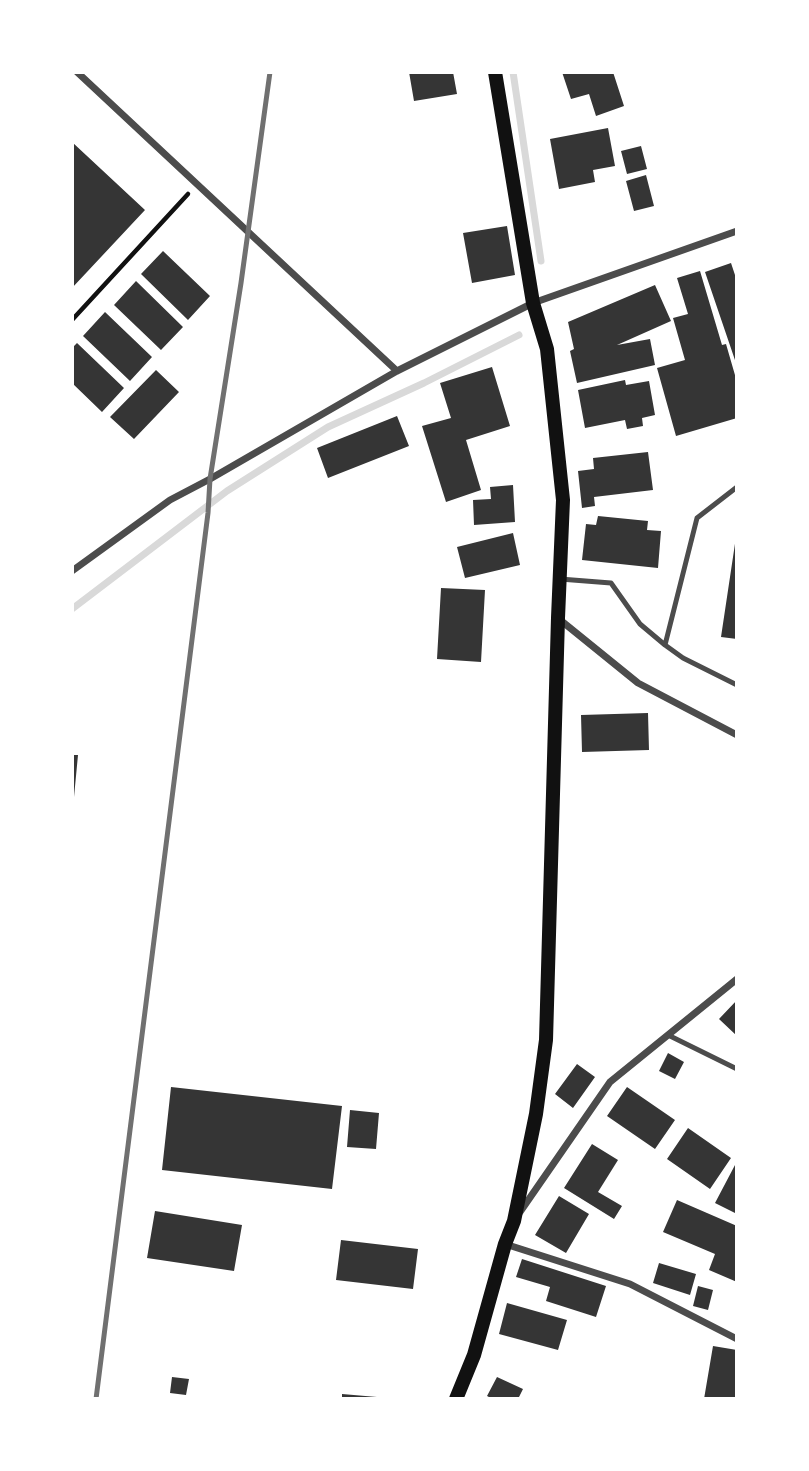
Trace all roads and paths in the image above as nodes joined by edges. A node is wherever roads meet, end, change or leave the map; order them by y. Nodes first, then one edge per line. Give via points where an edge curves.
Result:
1 (77, 72) edge
2 (495, 72) edge
3 (197, 184) junction
4 (737, 231) edge
5 (533, 303) junction
6 (72, 320) edge
7 (397, 371) junction
8 (737, 487) edge
9 (72, 571) edge
10 (560, 579) junction
11 (558, 618) junction
12 (665, 645) junction
13 (737, 685) edge
14 (737, 735) edge
15 (737, 979) edge
16 (668, 1035) junction
17 (737, 1069) edge
18 (514, 1221) junction
19 (505, 1244) junction
20 (737, 1339) edge
21 (456, 1399) edge

1 - 3 street
2 - 5 main road
3 - 6 path
3 - 7 street
4 - 5 street
5 - 7 street
5 - 10 main road via 547,349 564,500
7 - 9 street via 170,500
8 - 12 lane via 697,518
10 - 11 main road
10 - 12 lane via 611,583 640,624
11 - 14 street via 638,683
11 - 18 main road via 546,1040
12 - 13 lane
15 - 16 street
16 - 17 lane
16 - 18 street via 610,1082
18 - 19 main road
19 - 20 street via 630,1284
19 - 21 main road via 474,1354

